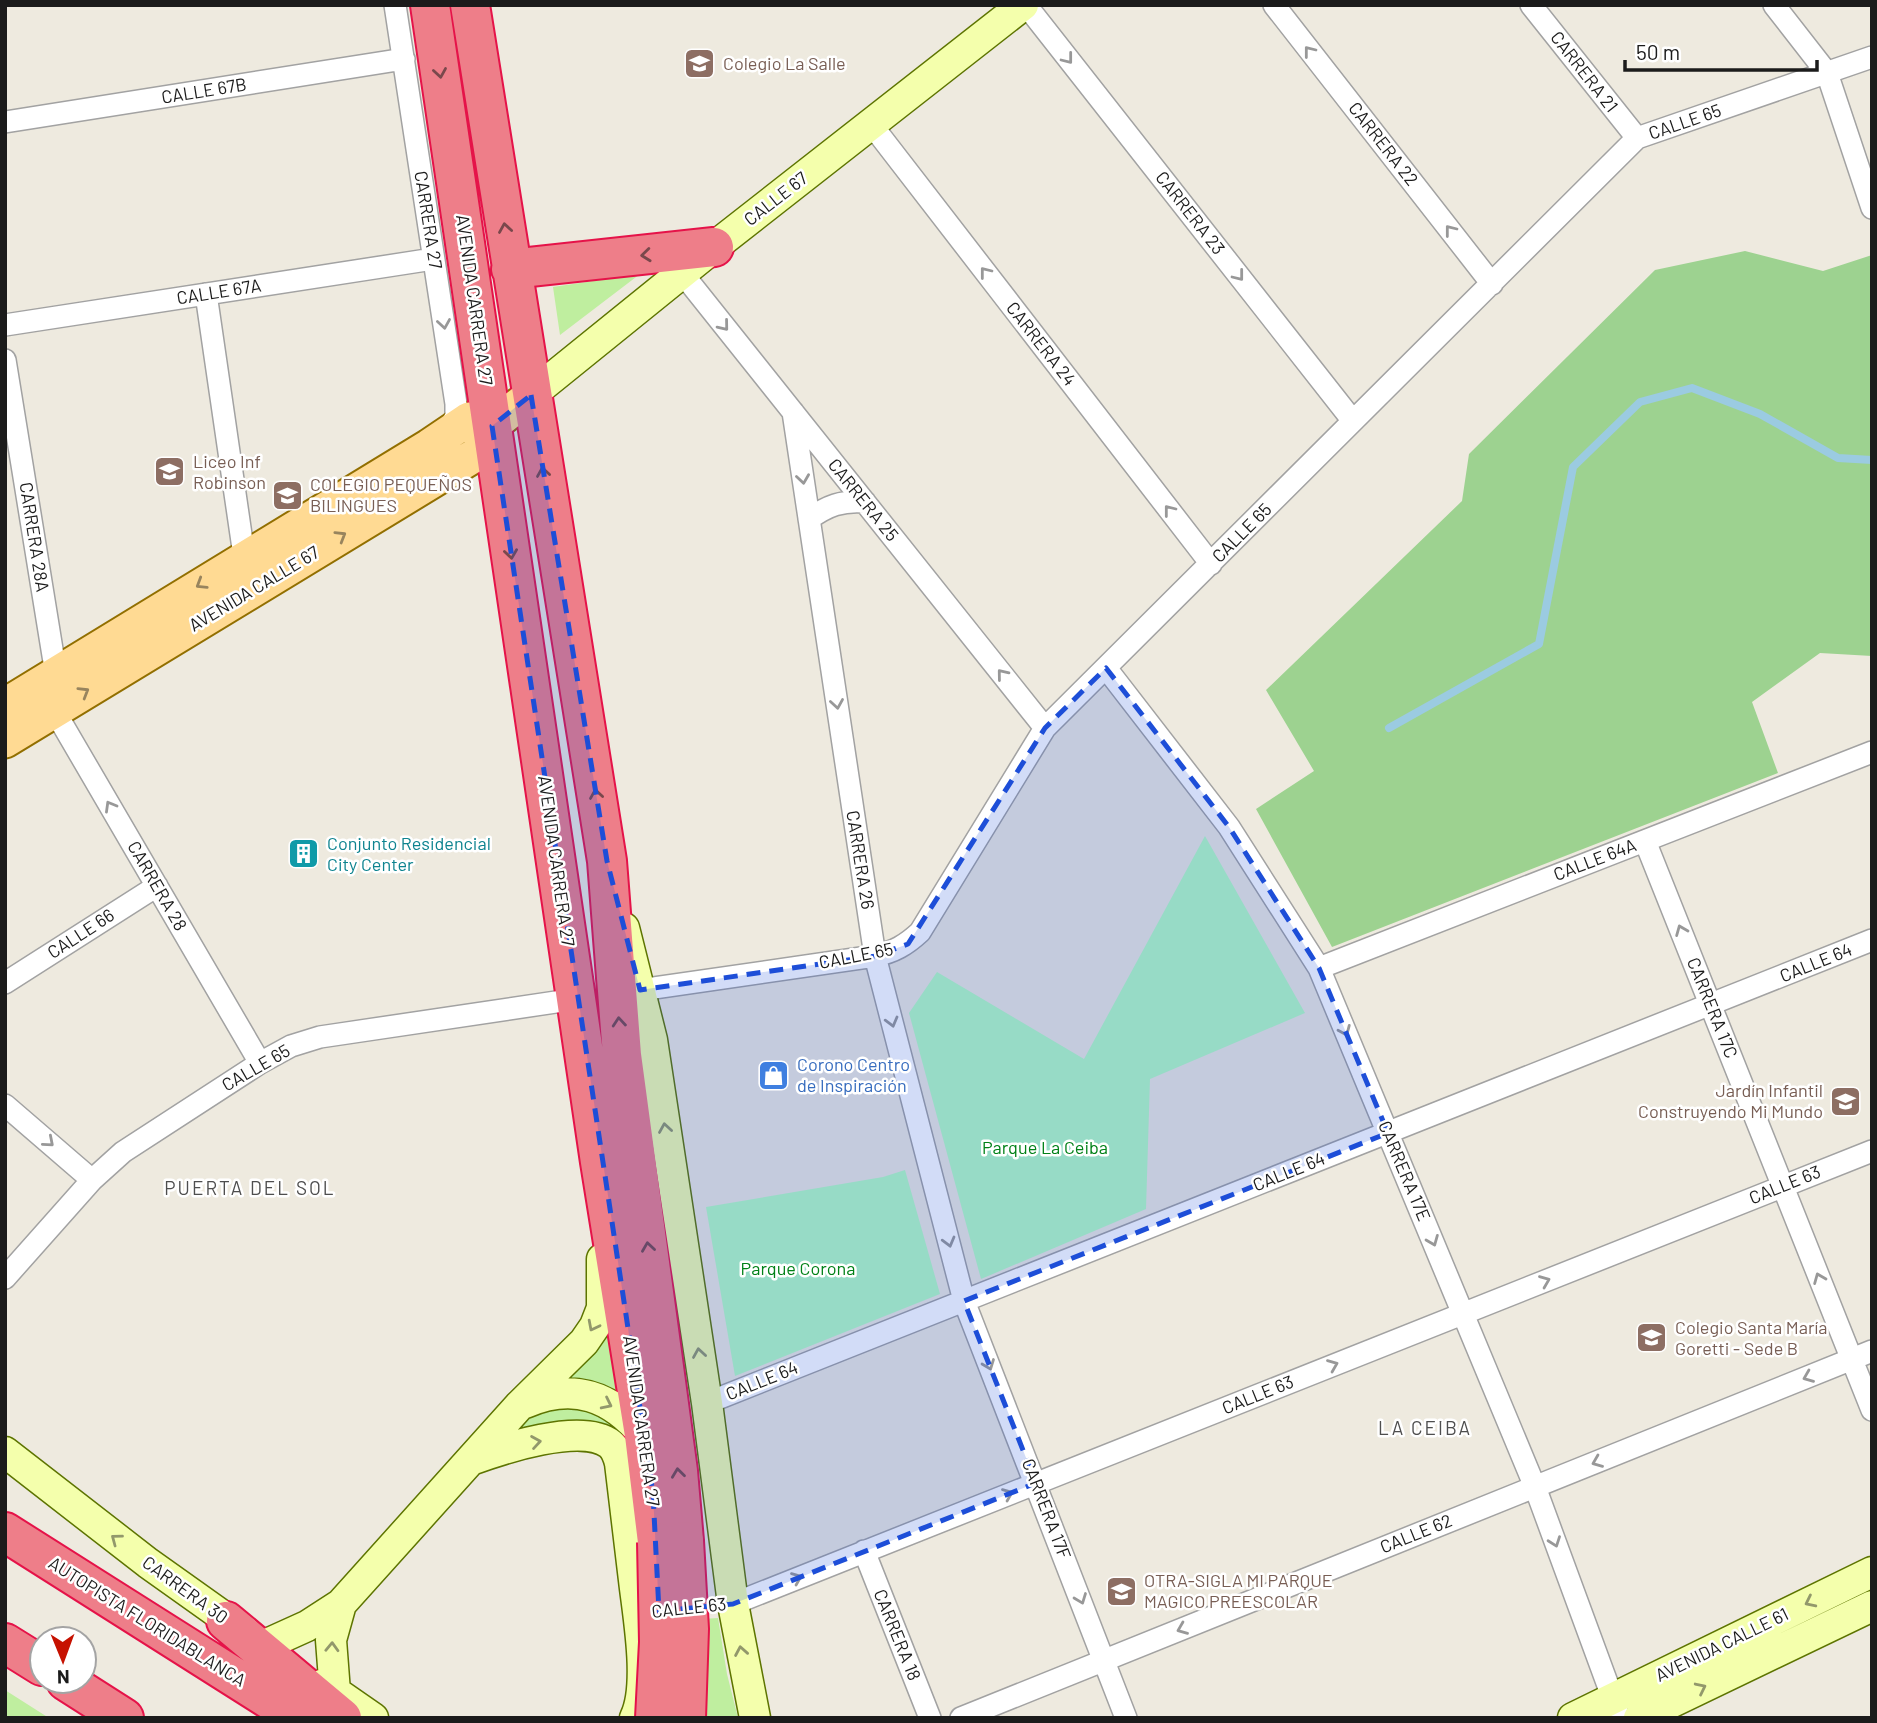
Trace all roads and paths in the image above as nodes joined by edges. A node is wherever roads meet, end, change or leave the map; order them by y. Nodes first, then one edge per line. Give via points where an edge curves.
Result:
1 (396, 5) edge
2 (430, 5) edge
3 (470, 5) edge
4 (1025, 5) edge
5 (1274, 5) edge
6 (1531, 5) edge
7 (1774, 5) edge
8 (1872, 57) edge
9 (404, 59) junction
10 (1826, 73) junction
11 (5, 122) edge
12 (871, 124) junction
13 (1637, 138) junction
14 (1872, 208) edge
15 (714, 247) junction
16 (433, 259) junction
17 (511, 269) junction
18 (682, 273) junction
19 (1492, 284) junction
20 (206, 294) junction
21 (5, 325) edge
22 (5, 359) edge
23 (531, 395) junction
24 (793, 412) junction
25 (1353, 421) junction
26 (492, 426) junction
27 (447, 433) junction
28 (865, 502) junction
29 (809, 519) junction
30 (244, 558) junction
31 (1211, 564) junction
32 (249, 592) junction
33 (1106, 668) junction
34 (56, 674) junction
35 (5, 705) edge
36 (54, 710) junction
37 (1045, 728) junction
38 (5, 741) edge
39 (1872, 752) edge
40 (1645, 841) junction
41 (607, 861) junction
42 (157, 886) junction
43 (1872, 940) edge
44 (875, 956) junction
45 (1319, 968) junction
46 (5, 983) edge
47 (640, 990) junction
48 (576, 999) junction
49 (1711, 1004) junction
50 (260, 1063) junction
51 (5, 1105) edge
52 (1388, 1133) junction
53 (1872, 1151) edge
54 (600, 1162) junction
55 (92, 1180) junction
56 (1783, 1186) junction
57 (5, 1278) edge
58 (964, 1301) junction
59 (1463, 1314) junction
60 (1872, 1351) edge
61 (1852, 1359) junction
62 (707, 1404) junction
63 (519, 1406) junction
64 (1872, 1410) edge
65 (644, 1435) junction
66 (5, 1452) edge
67 (470, 1460) junction
68 (1036, 1483) junction
69 (1535, 1487) junction
70 (5, 1532) edge
71 (671, 1542) junction
72 (864, 1551) junction
73 (1872, 1573) edge
74 (341, 1604) junction
75 (733, 1604) junction
76 (1872, 1606) edge
77 (638, 1613) junction
78 (226, 1621) junction
79 (5, 1643) edge
80 (265, 1645) junction
81 (28, 1657) edge
82 (1105, 1660) junction
83 (88, 1695) edge
84 (338, 1705) edge
85 (1617, 1708) edge
86 (294, 1716) edge
87 (124, 1718) edge
88 (373, 1718) edge
89 (635, 1718) edge
90 (655, 1718) edge
91 (686, 1718) edge
92 (755, 1718) edge
93 (930, 1718) edge
94 (961, 1718) edge
95 (1126, 1718) edge
96 (1573, 1718) edge
97 (1639, 1718) edge

1 - 9 street, CARRERA 27
2 -> 26 highway, AVENIDA CARRERA 27
17 -> 3 highway, AVENIDA CARRERA 27
4 - 12 street, CALLE 67
4 -> 25 street, CARRERA 23
19 -> 5 street, CARRERA 22
6 - 13 street, CARRERA 21
7 - 10 street
8 - 10 street, CALLE 65
9 - 11 street, CALLE 67B
9 - 16 street, CARRERA 27
10 - 13 street, CALLE 65
10 - 14 street
12 - 15 street, CALLE 67
31 -> 12 street, CARRERA 24
13 - 19 street, CALLE 65
15 -> 17 highway
15 - 18 street, CALLE 67
16 - 20 street, CALLE 67A
16 -> 27 street, CARRERA 27 via 456,404
17 - 23 highway, AVENIDA CARRERA 27
18 - 23 street, CALLE 67
18 -> 24 street, CARRERA 25
19 - 25 street, CALLE 65
20 - 21 street, CALLE 67A
20 - 30 street
22 - 34 street, CARRERA 28A
23 - 26 main road, AVENIDA CALLE 67
41 -> 23 highway, AVENIDA CARRERA 27
24 - 28 street, CARRERA 25
24 -> 29 street, CARRERA 26
25 - 31 street, CALLE 65
26 - 27 main road, AVENIDA CALLE 67 via 469,419
32 -> 26 main road, AVENIDA CALLE 67 via 477,454
26 -> 48 highway, AVENIDA CARRERA 27
27 - 30 main road, AVENIDA CALLE 67
28 - 29 street via 834,504
37 -> 28 street, CARRERA 25
29 -> 44 street, CARRERA 26
30 - 32 street
30 -> 34 main road, AVENIDA CALLE 67
31 - 33 street, CALLE 65
36 -> 32 main road, AVENIDA CALLE 67
33 - 37 street, CALLE 65
33 - 45 street, CARRERA 17E via 1229,827
34 - 35 main road, AVENIDA CALLE 67
36 - 38 main road, AVENIDA CALLE 67
42 -> 36 street, CARRERA 28
37 - 44 street, CALLE 65 via 920,932 908,944
39 - 40 street, CALLE 64A
40 - 45 street, CALLE 64A
49 -> 40 street, CARRERA 17C
41 - 47 street, AVENIDA CARRERA 27
71 -> 41 highway, AVENIDA CARRERA 27 via 678,1471 622,1055
42 - 46 street, CALLE 66
42 - 50 street, CARRERA 28
43 - 49 street, CALLE 64
44 - 47 street, CALLE 65
44 -> 58 street, CARRERA 26
45 -> 52 street, CARRERA 17E
62 -> 47 street, AVENIDA CARRERA 27 via 652,1040
48 - 50 street, CALLE 65 via 320,1037
48 - 54 highway, AVENIDA CARRERA 27
49 - 52 street, CALLE 64
49 - 56 street, CARRERA 17C
50 - 55 street, CALLE 65 via 123,1152
51 -> 55 street
52 - 58 street, CALLE 64
52 -> 59 street, CARRERA 17E
53 - 56 street, CALLE 63
54 -> 63 street via 602,1308 584,1342
54 - 65 highway, AVENIDA CARRERA 27
55 - 57 street, CALLE 65
59 -> 56 street, CALLE 63
61 -> 56 street, CARRERA 17C
58 - 62 street, CALLE 64
58 -> 68 street, CARRERA 17F
68 -> 59 street, CALLE 63
59 - 69 street, CARRERA 17E
60 - 61 street, CALLE 62
61 - 64 street, CARRERA 17C
61 -> 69 street, CALLE 62
62 - 75 street, AVENIDA CARRERA 27
63 -> 65 street via 564,1393 587,1395 629,1417
63 - 67 street
65 - 71 highway, AVENIDA CARRERA 27
78 -> 66 street, CARRERA 30
67 - 74 street
67 -> 77 street via 514,1446 573,1436 609,1443 620,1463
72 -> 68 street, CALLE 63
68 -> 82 street, CARRERA 17F
69 -> 82 street, CALLE 62
69 -> 85 street, CARRERA 17E
70 - 86 highway, AUTOPISTA FLORIDABLANCA
71 - 90 highway, AVENIDA CARRERA 27, bridge
71 - 91 highway, AVENIDA CARRERA 27, bridge via 689,1629
75 -> 72 street, CALLE 63
72 - 93 street, CARRERA 18
73 -> 85 street, AVENIDA CALLE 61
74 - 80 street
84 -> 74 street via 331,1640
75 - 77 street, CALLE 63
92 -> 75 street, AVENIDA CARRERA 27
97 -> 76 street, AVENIDA CALLE 61
77 - 89 street via 642,1696
78 - 80 street, CARRERA 30
78 - 84 highway
79 - 81 highway
80 - 84 street, CARRERA 30
82 - 94 street, CALLE 62
82 - 95 street, CARRERA 17F
83 - 87 highway
84 - 88 street, CARRERA 30
85 - 96 street, AVENIDA CALLE 61

